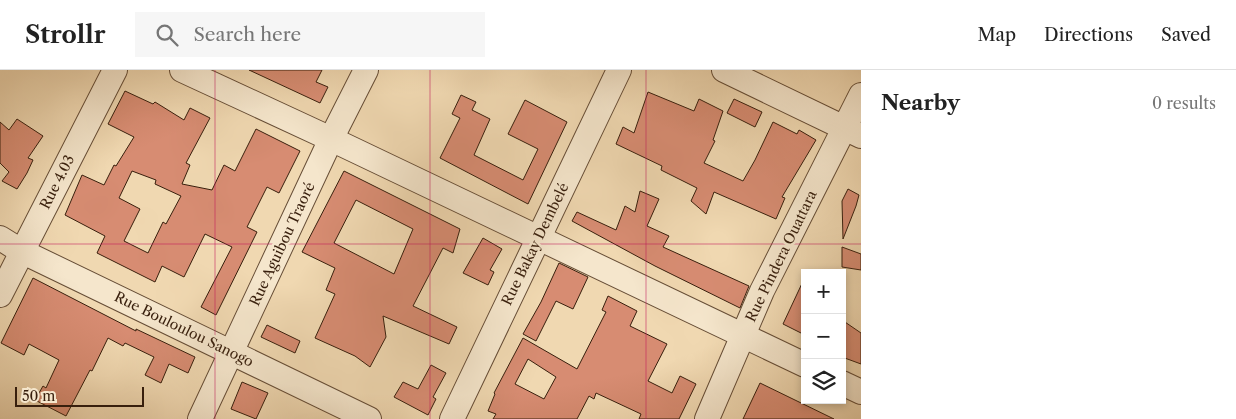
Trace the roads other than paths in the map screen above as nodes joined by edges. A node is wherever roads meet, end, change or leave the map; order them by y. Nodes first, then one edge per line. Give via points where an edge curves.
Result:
1 (116, 70) edge
2 (182, 70) edge
3 (366, 70) edge
4 (619, 70) edge
5 (724, 70) edge
6 (861, 95) edge
7 (853, 131) edge
8 (331, 139) junction
9 (0, 238) edge
10 (537, 238) junction
11 (21, 251) junction
12 (0, 295) edge
13 (743, 336) junction
14 (232, 352) junction
15 (801, 363) edge
16 (846, 385) edge
17 (861, 392) edge
18 (200, 419) edge
19 (369, 419) edge
20 (452, 419) edge
21 (706, 419) edge

1 - 11 street, Rue 4.03
2 - 8 street
3 - 8 street, Rue Aguibou Traoré
4 - 10 street, Rue Bakay Dembelé
5 - 7 street
6 - 7 street, Rue Pindera Ouattara
7 - 13 street, Rue Pindera Ouattara via 762,291
8 - 10 street
8 - 14 street, Rue Aguibou Traoré
9 - 11 street, Rue Bouloulou Sanogo
10 - 13 street
10 - 20 street, Rue Bakay Dembelé
11 - 12 street, Rue 4.03
11 - 14 street, Rue Bouloulou Sanogo
13 - 15 street
13 - 21 street, Rue Pindera Ouattara
14 - 18 street, Rue Aguibou Traoré
14 - 19 street, Rue Bouloulou Sanogo
16 - 17 street

